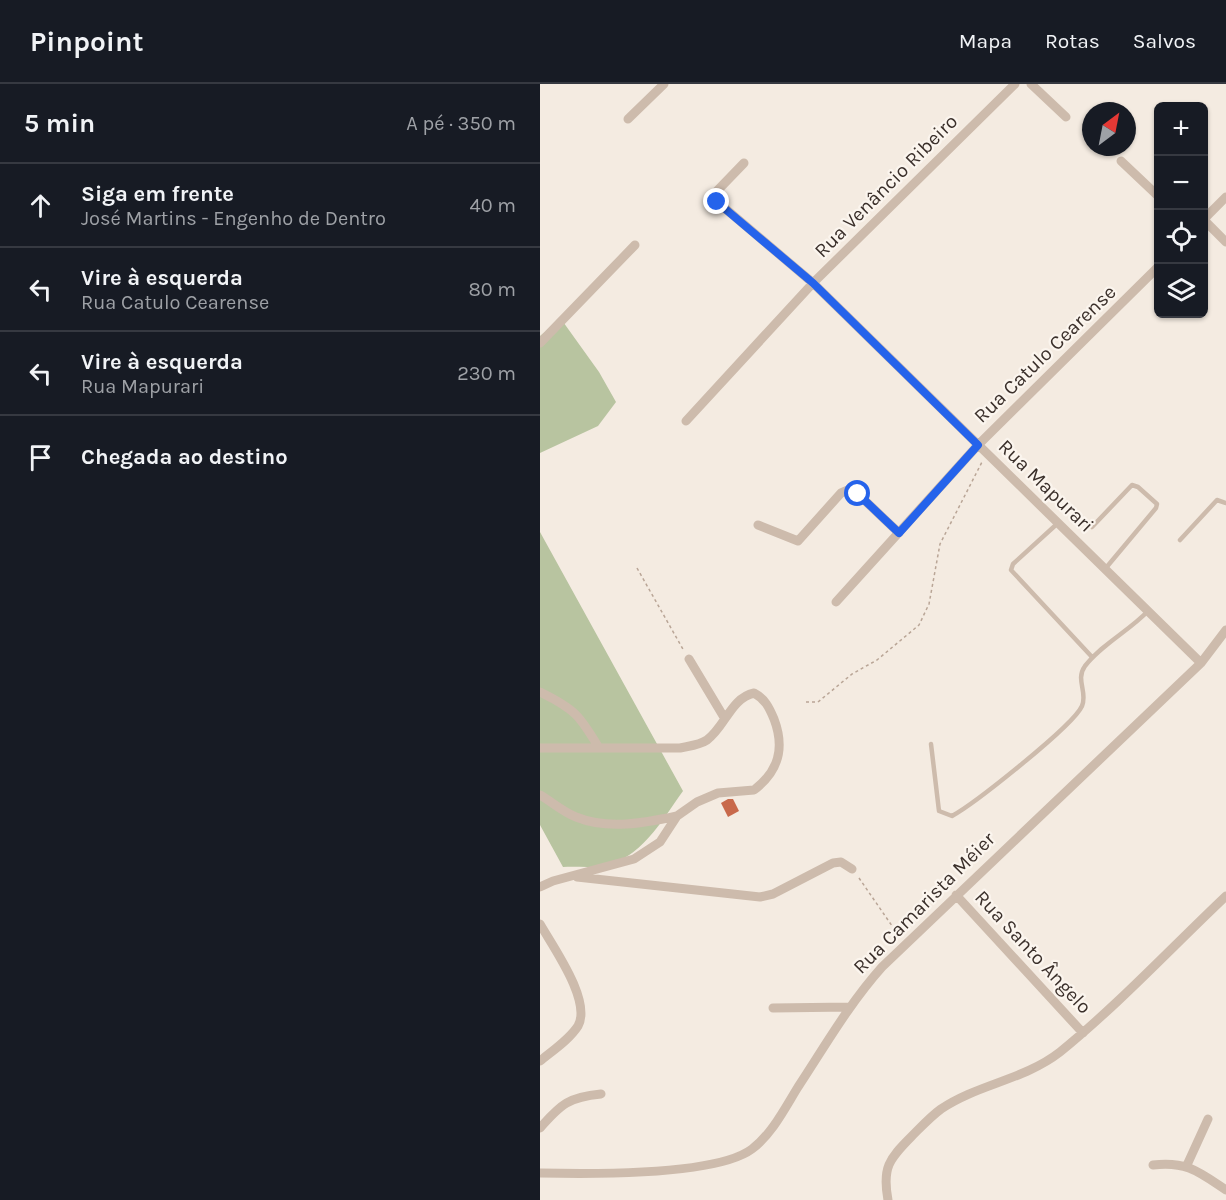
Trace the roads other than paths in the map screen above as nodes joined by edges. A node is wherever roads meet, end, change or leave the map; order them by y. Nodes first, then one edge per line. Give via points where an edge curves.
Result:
1 (664, 84) edge
2 (1015, 84) edge
3 (1031, 84) edge
4 (1066, 117) dead end
5 (628, 119) dead end
6 (1121, 161) dead end
7 (744, 163) dead end
8 (1154, 192) edge
9 (1226, 197) edge
10 (1208, 215) edge
11 (1208, 225) edge
12 (1226, 242) edge
13 (636, 245) dead end
14 (1154, 271) edge
15 (813, 283) junction
16 (540, 343) edge
17 (686, 421) dead end
18 (978, 445) junction
19 (1226, 503) edge
20 (1058, 523) junction
21 (758, 525) dead end
22 (1092, 527) dead end
23 (899, 533) junction
24 (1180, 540) dead end
25 (1105, 569) junction
26 (836, 602) dead end
27 (1148, 611) junction
28 (1226, 630) edge
29 (1092, 657) junction
30 (689, 659) road end
31 (1201, 663) junction
32 (540, 692) edge
33 (725, 719) junction
34 (931, 744) dead end
35 (540, 748) edge
36 (599, 748) junction
37 (540, 795) edge
38 (677, 816) junction
39 (852, 869) road end
40 (572, 876) junction
41 (540, 887) edge
42 (956, 895) junction
43 (1226, 896) edge
44 (540, 924) edge
45 (850, 1006) junction
46 (773, 1008) dead end
47 (1083, 1033) junction
48 (540, 1061) edge
49 (601, 1094) dead end
50 (1208, 1119) dead end
51 (540, 1128) edge
52 (1153, 1165) dead end
53 (1187, 1165) junction
54 (540, 1173) edge
55 (1226, 1190) edge
56 (888, 1200) edge

1 - 5 street
2 - 15 street, Rua Venâncio Ribeiro
3 - 4 street
6 - 8 street
7 - 15 street, Rua Mapurari via 714,199
9 - 10 street
11 - 12 street
13 - 16 street
14 - 18 street, Rua Catulo Cearense
15 - 17 street, Rua Venâncio Ribeiro
15 - 18 street, Rua Mapurari
18 - 20 street, Rua Mapurari
18 - 23 street, Rua Catulo Cearense
19 - 24 lane via 1217,500
20 - 25 street, Rua Mapurari
20 - 29 lane via 1011,570
21 - 23 street via 798,541 848,490 858,494
22 - 25 lane via 1132,485 1157,504
23 - 26 street, Rua Catulo Cearense
25 - 27 street, Rua Mapurari
27 - 29 lane
27 - 31 street, Rua Mapurari
28 - 31 street, Rua Camarista Méier
29 - 34 lane via 1079,677 1082,706 1062,729 952,816 939,811
30 - 33 street
31 - 42 street, Rua Camarista Méier
32 - 36 street via 571,708
33 - 36 street via 705,741 695,745
33 - 38 street via 746,694 763,698 780,735 776,766 754,790 718,793
35 - 36 street
37 - 38 street via 577,817 592,821 632,824
38 - 40 street via 660,842 647,852
39 - 40 street via 841,862 833,863 760,897
40 - 41 street
42 - 45 street, Rua Camarista Méier via 874,976
42 - 47 street, Rua Santo Ângelo
43 - 47 street
44 - 48 street via 578,995 582,1016 573,1033
45 - 46 street
45 - 54 street, Rua Camarista Méier via 775,1123 751,1150 737,1158 670,1170
47 - 56 street via 1033,1069 965,1096 932,1116 887,1165
49 - 51 street via 580,1096 562,1104
50 - 53 street
52 - 53 street
53 - 55 street

